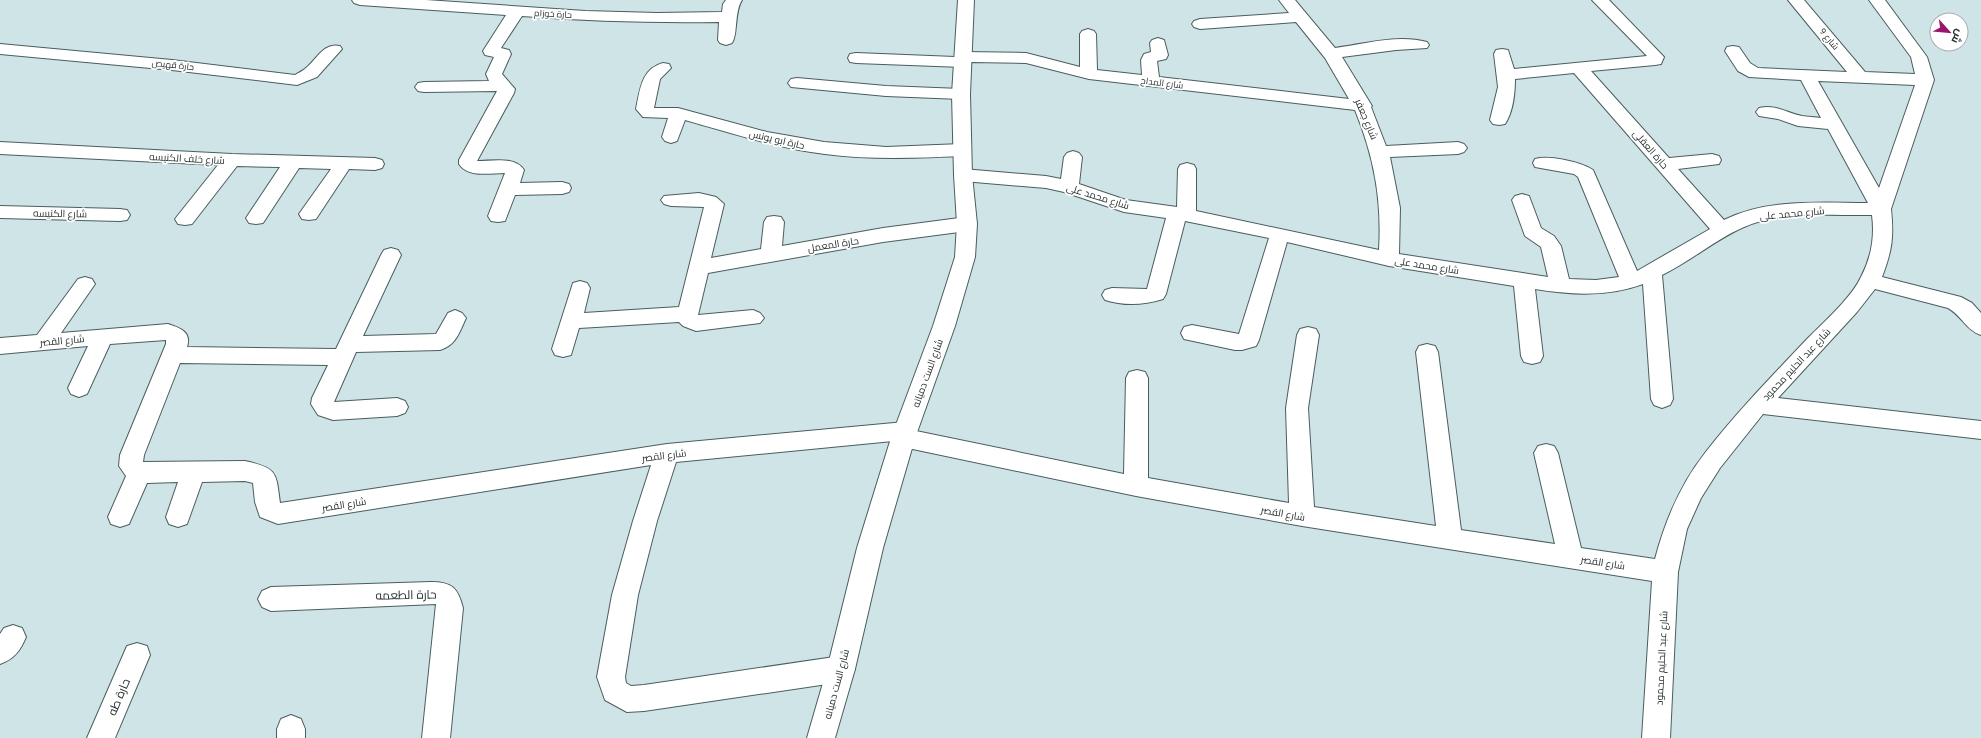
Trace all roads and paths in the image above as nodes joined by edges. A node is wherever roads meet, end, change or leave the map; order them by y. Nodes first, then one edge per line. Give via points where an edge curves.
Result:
1 (360, 0) edge
2 (734, 0) edge
3 (966, 0) edge
4 (1287, 0) edge
5 (1600, 0) edge
6 (1796, 0) edge
7 (1877, 0) edge
8 (517, 11) junction
9 (727, 17) junction
10 (1300, 17) junction
11 (1200, 24) dead end
12 (1088, 34) dead end
13 (726, 40) dead end
14 (1158, 43) dead end
15 (1421, 45) dead end
16 (334, 49) dead end
17 (0, 50) edge
18 (1733, 51) dead end
19 (1330, 54) junction
20 (1502, 54) dead end
21 (856, 58) dead end
22 (963, 60) junction
23 (663, 68) dead end
24 (1580, 68) junction
25 (1089, 74) junction
26 (1507, 75) junction
27 (1807, 76) junction
28 (1862, 78) junction
29 (1925, 80) junction
30 (1151, 82) junction
31 (797, 83) dead end
32 (504, 86) junction
33 (424, 87) dead end
34 (961, 94) junction
35 (1362, 106) junction
36 (1765, 112) dead end
37 (678, 113) junction
38 (1499, 120) dead end
39 (1833, 124) junction
40 (671, 137) dead end
41 (0, 148) edge
42 (1458, 148) dead end
43 (962, 150) junction
44 (1380, 152) junction
45 (1073, 157) dead end
46 (232, 160) junction
47 (1712, 160) dead end
48 (293, 162) junction
49 (344, 163) junction
50 (1542, 163) dead end
51 (375, 164) dead end
52 (1664, 164) junction
53 (1187, 169) dead end
54 (963, 175) junction
55 (1068, 187) junction
56 (562, 188) dead end
57 (508, 189) junction
58 (671, 200) dead end
59 (1522, 200) dead end
60 (1881, 209) junction
61 (0, 212) edge
62 (309, 214) dead end
63 (120, 215) dead end
64 (1182, 215) junction
65 (498, 216) dead end
66 (256, 218) dead end
67 (185, 219) dead end
68 (774, 222) dead end
69 (967, 224) junction
70 (1723, 231) junction
71 (1280, 234) junction
72 (771, 254) junction
73 (391, 255) dead end
74 (1389, 259) junction
75 (700, 268) junction
76 (1652, 272) junction
77 (1524, 280) junction
78 (1631, 281) junction
79 (1870, 281) junction
80 (85, 284) dead end
81 (1560, 286) junction
82 (580, 288) dead end
83 (1112, 295) dead end
84 (687, 314) junction
85 (454, 318) dead end
86 (753, 318) dead end
87 (571, 321) junction
88 (1981, 327) edge
89 (1192, 333) dead end
90 (1308, 335) dead end
91 (103, 336) junction
92 (43, 342) junction
93 (0, 346) edge
94 (563, 349) dead end
95 (345, 350) junction
96 (1427, 352) dead end
97 (172, 355) junction
98 (1532, 356) dead end
99 (1137, 378) dead end
100 (79, 388) dead end
101 (1662, 399) dead end
102 (1758, 405) junction
103 (397, 407) dead end
104 (1981, 430) edge
105 (904, 435) junction
106 (667, 453) junction
107 (1546, 453) dead end
108 (139, 473) junction
109 (193, 473) junction
110 (1136, 486) junction
111 (1302, 516) junction
112 (178, 517) dead end
113 (120, 518) dead end
114 (1450, 538) junction
115 (1571, 557) junction
116 (1665, 572) junction
117 (271, 599) dead end
118 (137, 655) dead end
119 (841, 669) junction
120 (101, 738) edge
121 (436, 738) edge
122 (821, 738) edge
123 (1656, 738) edge

1 - 8 street, حارة خوزام
2 - 9 street via 730,15
3 - 22 street, شارع الست دميانه
4 - 10 street, شارع جعفر
5 - 24 street via 1656,57 1650,61
6 - 28 street, شارع 9
7 - 29 street via 1919,57
8 - 9 street, حارة خوزام via 657,18
8 - 32 street via 491,51 503,54 494,74 498,82
9 - 13 street
10 - 11 street
10 - 19 street, شارع جعفر
12 - 25 street
14 - 30 street via 1160,55 1149,60
15 - 19 street via 1396,45
16 - 17 street, حارة قهيص via 312,73 297,80 172,65
18 - 27 street via 1744,67 1755,73
19 - 35 street, شارع جعفر
20 - 26 street
21 - 22 street, شارع المداح
22 - 25 street, شارع المداح via 1032,59
22 - 34 street, شارع الست دميانه
23 - 37 street, حارة ابو يونس via 653,73 645,109 649,113
24 - 26 street
24 - 52 street, حارة العقلى
25 - 30 street, شارع المداح
26 - 38 street via 1507,98
27 - 28 street
27 - 39 street
28 - 29 street
29 - 60 street, شارع عبد الحليم محمود
30 - 35 street, شارع المداح
31 - 34 street via 886,91
32 - 33 street
32 - 57 street via 505,93 468,164 472,167 510,167 515,170
34 - 43 street, شارع الست دميانه
35 - 44 street, شارع جعفر
36 - 39 street via 1782,114 1798,121
37 - 40 street
37 - 43 street, حارة ابو يونس via 765,145 794,144 854,152 886,153
39 - 60 street
41 - 46 street, شارع خلف الكنيسه
42 - 44 street
43 - 54 street, شارع الست دميانه
44 - 74 street, شارع جعفر via 1387,180 1390,209
45 - 55 street
46 - 48 street, شارع خلف الكنيسه
46 - 67 street
47 - 52 street
48 - 49 street, شارع خلف الكنيسه
48 - 66 street
49 - 51 street, شارع خلف الكنيسه
49 - 62 street
50 - 78 street via 1579,169 1586,174
52 - 70 street, حارة العقلى
53 - 64 street
54 - 55 street, شارع محمد على via 1046,182
54 - 69 street, شارع الست دميانه
55 - 64 street, شارع محمد على via 1124,206
56 - 57 street
57 - 65 street
58 - 75 street via 701,199 714,204
59 - 81 street via 1532,230 1551,246
60 - 70 street, شارع محمد على via 1761,214 1740,220
60 - 79 street, شارع عبد الحليم محمود via 1882,253
61 - 63 street, شارع الكنيسه
64 - 71 street, شارع محمد على
64 - 83 street via 1156,294 1144,297
68 - 72 street
69 - 72 street, حارة المعمل
69 - 105 street, شارع الست دميانه via 965,257 956,291
70 - 76 street, شارع محمد على
71 - 74 street, شارع محمد على
71 - 89 street via 1248,340 1235,342
72 - 75 street, حارة المعمل
73 - 95 street
74 - 77 street, شارع محمد على
75 - 84 street
76 - 78 street, شارع محمد على
76 - 101 street
77 - 81 street, شارع محمد على
77 - 98 street
78 - 81 street, شارع محمد على via 1610,286
79 - 88 street via 1954,302 1965,308
79 - 102 street, شارع عبد الحليم محمود via 1850,307
80 - 92 street
82 - 87 street
84 - 86 street via 690,322 696,323
84 - 87 street
85 - 95 street via 446,338 440,342
87 - 94 street
90 - 111 street via 1297,408
91 - 92 street, شارع القصر
91 - 97 street, شارع القصر via 168,332 177,336 177,344
91 - 100 street
92 - 93 street, شارع القصر
95 - 97 street
95 - 103 street via 323,398 322,404 326,409
96 - 114 street
97 - 108 street, شارع القصر via 132,455 131,466
99 - 110 street
102 - 104 street
102 - 116 street, شارع عبد الحليم محمود via 1712,461 1691,492 1675,529
105 - 106 street, شارع القصر
105 - 110 street, شارع القصر
105 - 119 street, شارع الست دميانه via 870,548
106 - 109 street, شارع القصر via 278,514 269,510 266,502 269,487 266,478 258,472
106 - 119 street via 625,595 610,677 615,691 627,699 644,698
107 - 115 street
108 - 109 street, شارع القصر
108 - 113 street
109 - 112 street
110 - 111 street, شارع القصر
111 - 114 street, شارع القصر
114 - 115 street, شارع القصر
115 - 116 street, شارع القصر
116 - 123 street, شارع عبد الحليم محمود
117 - 121 street, حارة الطعمه via 442,593 448,599 450,608
118 - 120 street, حارة طه
119 - 122 street, شارع الست دميانه

